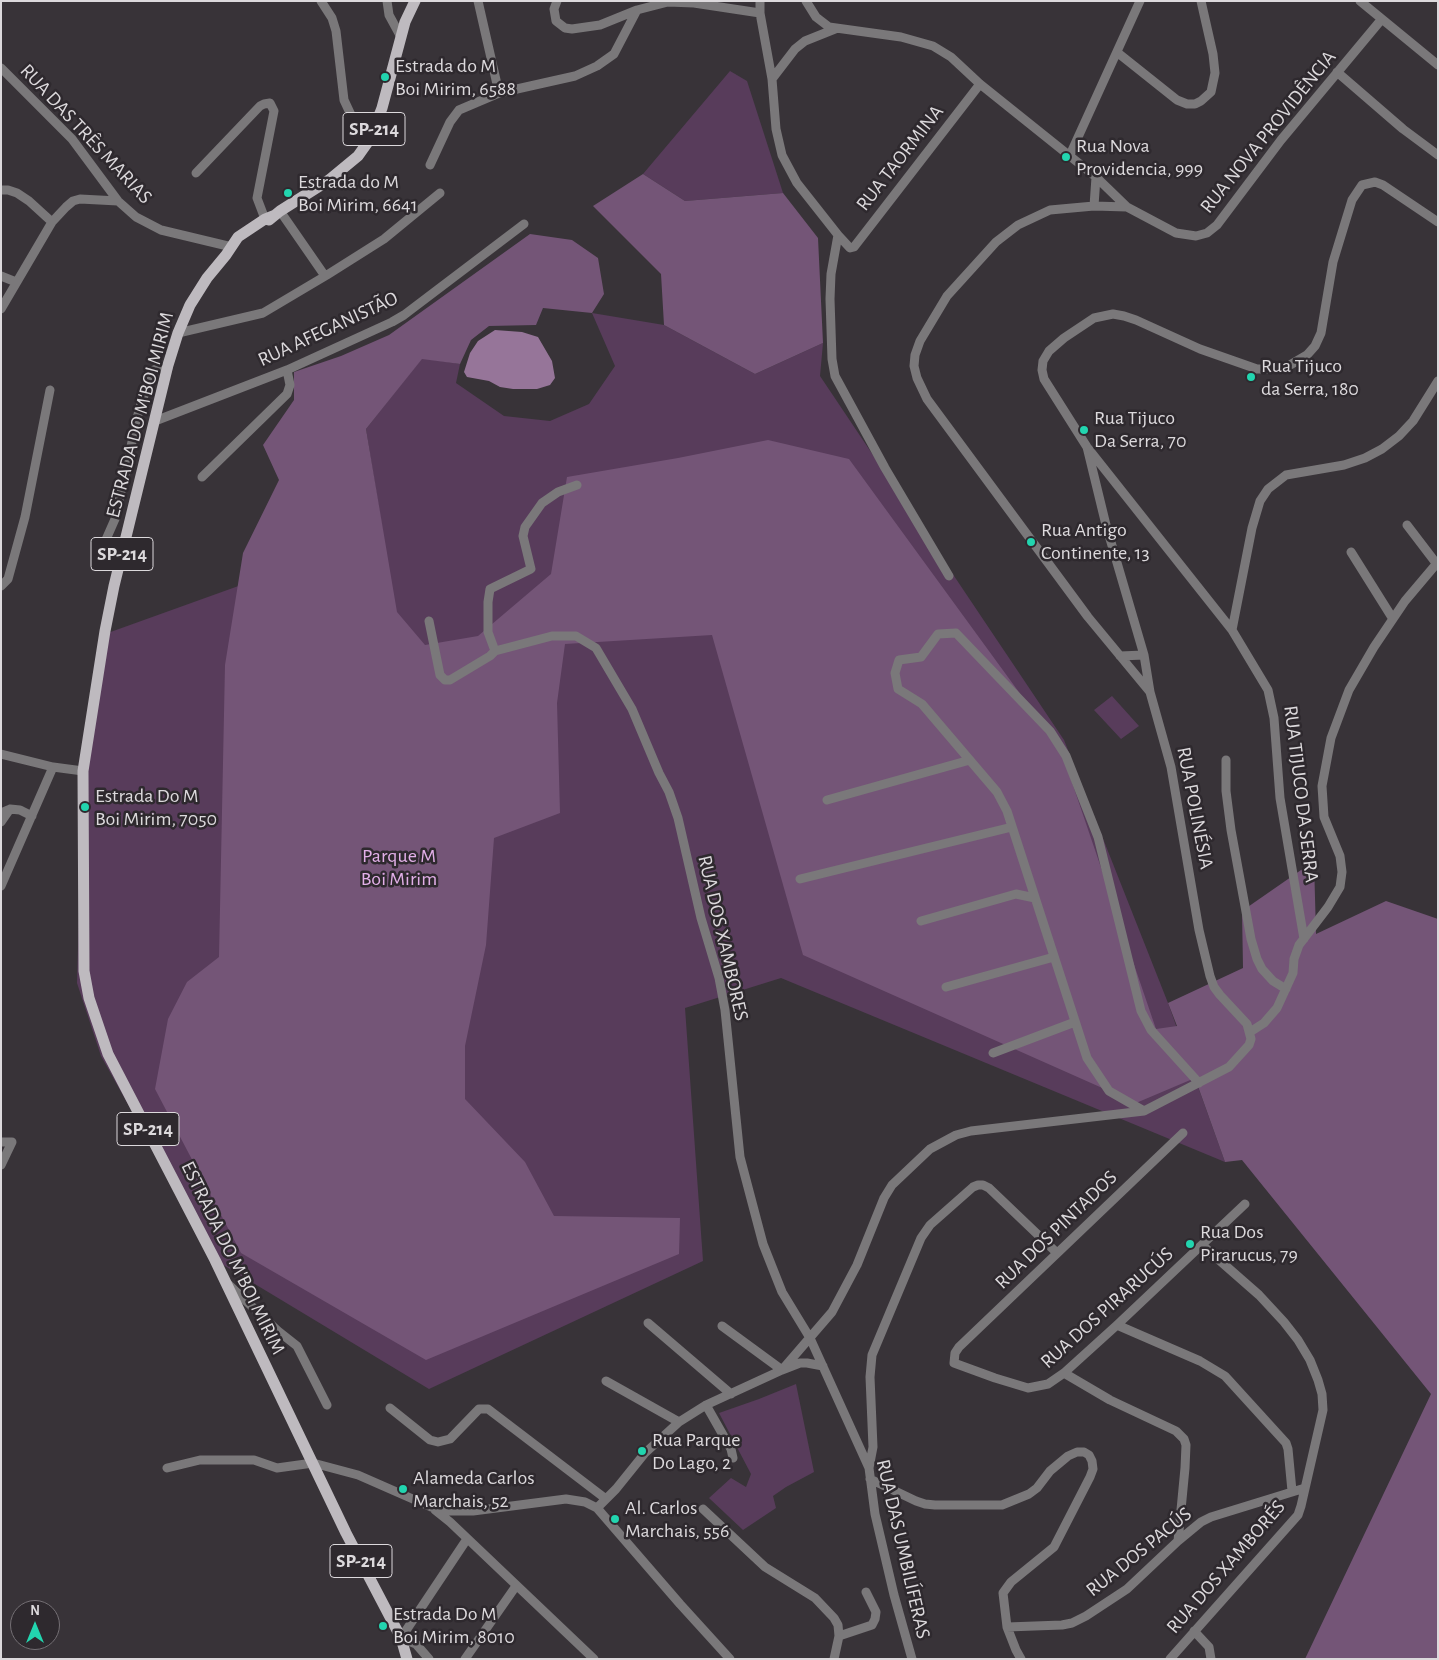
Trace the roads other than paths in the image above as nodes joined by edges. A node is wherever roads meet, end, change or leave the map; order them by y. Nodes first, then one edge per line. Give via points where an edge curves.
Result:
1 (321, 1) edge
2 (387, 1) edge
3 (415, 1) edge
4 (478, 1) edge
5 (760, 1) edge
6 (806, 1) edge
7 (1140, 1) edge
8 (1201, 1) edge
9 (1360, 1) edge
10 (557, 2) edge
11 (637, 10) junction
12 (760, 13) junction
13 (1381, 20) junction
14 (835, 29) junction
15 (402, 37) junction
16 (1118, 53) junction
17 (1438, 65) edge
18 (1, 68) edge
19 (1337, 72) junction
20 (772, 79) junction
21 (980, 84) junction
22 (499, 93) junction
23 (370, 139) junction
24 (1438, 154) edge
25 (1069, 157) junction
26 (430, 165) dead end
27 (196, 173) dead end
28 (1096, 177) junction
29 (1, 190) edge
30 (440, 193) dead end
31 (118, 200) junction
32 (1094, 206) junction
33 (1127, 207) junction
34 (274, 215) junction
35 (52, 222) junction
36 (1438, 222) edge
37 (524, 224) dead end
38 (838, 235) junction
39 (229, 251) junction
40 (1, 276) edge
41 (325, 276) junction
42 (16, 282) junction
43 (1, 309) edge
44 (178, 332) junction
45 (168, 368) junction
46 (287, 370) junction
47 (1438, 381) edge
48 (50, 390) dead end
49 (155, 421) junction
50 (1088, 447) junction
51 (202, 477) dead end
52 (577, 485) dead end
53 (1406, 525) dead end
54 (1351, 552) dead end
55 (97, 560) dead end
56 (1437, 562) edge
57 (950, 576) dead end
58 (1, 586) edge
59 (1393, 619) junction
60 (429, 621) dead end
61 (1232, 630) junction
62 (495, 651) junction
63 (1144, 655) junction
64 (1120, 656) junction
65 (1150, 692) junction
66 (1, 754) edge
67 (970, 760) junction
68 (1226, 760) dead end
69 (53, 767) junction
70 (83, 771) junction
71 (827, 800) dead end
72 (6, 811) edge
73 (32, 816) junction
74 (1, 822) edge
75 (1012, 827) junction
76 (800, 879) dead end
77 (1, 886) edge
78 (1035, 898) junction
79 (921, 921) dead end
80 (1304, 939) junction
81 (1054, 957) junction
82 (946, 987) dead end
83 (1286, 989) junction
84 (1075, 1022) junction
85 (1250, 1032) junction
86 (993, 1054) dead end
87 (1199, 1083) junction
88 (1144, 1111) junction
89 (1183, 1133) dead end
90 (1, 1142) edge
91 (1, 1165) edge
92 (1245, 1204) dead end
93 (1202, 1245) junction
94 (1057, 1253) junction
95 (224, 1280) junction
96 (648, 1322) dead end
97 (1117, 1325) junction
98 (722, 1326) dead end
99 (810, 1338) junction
100 (955, 1353) joint
101 (823, 1366) junction
102 (782, 1370) junction
103 (1064, 1373) junction
104 (606, 1381) dead end
105 (731, 1394) junction
106 (328, 1405) dead end
107 (706, 1405) junction
108 (390, 1408) dead end
109 (678, 1422) junction
110 (733, 1458) dead end
111 (313, 1463) junction
112 (167, 1468) dead end
113 (869, 1468) junction
114 (870, 1479) junction
115 (1305, 1488) junction
116 (1292, 1491) junction
117 (606, 1499) junction
118 (431, 1507) junction
119 (597, 1508) junction
120 (703, 1509) dead end
121 (467, 1538) junction
122 (1178, 1541) junction
123 (516, 1586) junction
124 (866, 1592) dead end
125 (1007, 1628) junction
126 (1194, 1631) junction
127 (839, 1636) junction
128 (401, 1638) junction
129 (407, 1659) edge
130 (430, 1659) edge
131 (465, 1659) edge
132 (594, 1659) edge
133 (730, 1659) edge
134 (834, 1659) edge
135 (912, 1659) edge
136 (1021, 1659) edge
137 (1170, 1659) edge
138 (1210, 1659) edge

1 - 23 street via 336,31 344,100
2 - 15 street via 389,15
3 - 15 main road, ESTRADA DO M'BOI MIRIM / SP-214
4 - 22 street
5 - 12 street
6 - 14 street, RUA NOVA PROVIDÊNCIA via 824,25
7 - 16 street
8 - 16 street via 1215,72 1210,92 1201,101 1187,104 1177,100
9 - 13 street
10 - 11 street via 554,9 556,21 572,29 600,24
11 - 12 street via 674,2
11 - 22 street via 614,54 597,66 575,76
12 - 20 street
13 - 17 street
13 - 19 street, RUA NOVA PROVIDÊNCIA
14 - 20 street via 805,41
14 - 21 street, RUA NOVA PROVIDÊNCIA via 901,37 928,44 951,57
15 - 23 main road, ESTRADA DO M'BOI MIRIM / SP-214
16 - 25 street
18 - 31 street, RUA DAS TRÊS MARIAS via 72,139
19 - 24 street via 1403,129
19 - 33 street, RUA NOVA PROVIDÊNCIA via 1217,225 1207,233 1196,236 1176,233
20 - 38 street via 776,129 782,155 797,183
21 - 25 street, RUA NOVA PROVIDÊNCIA
21 - 38 street, RUA TAORMINA via 854,247 850,248
22 - 26 street via 459,110
23 - 34 main road, ESTRADA DO M'BOI MIRIM / SP-214 via 358,156 329,180
25 - 28 street, RUA NOVA PROVIDÊNCIA
27 - 34 street via 260,106 270,103 274,111 257,198
28 - 32 street
28 - 33 street, RUA NOVA PROVIDÊNCIA
29 - 35 street via 17,193
30 - 41 street via 384,239
31 - 35 street via 77,200 66,206
31 - 39 street, RUA DAS TRÊS MARIAS via 136,217 161,230
32 - 33 street
32 - 64 street via 1050,210 1018,225 996,242 947,296 920,340 914,366 927,399
34 - 39 main road, ESTRADA DO M'BOI MIRIM / SP-214
34 - 41 street
35 - 42 street
36 - 50 street, RUA TIJUCO DA SERRA via 1383,185 1375,182 1362,185 1352,200 1333,262 1321,333 1307,355 1290,365 1257,369 1200,350 1124,316 1114,314 1094,318 1049,351 1042,370
37 - 46 street, RUA AFEGANISTÃO via 404,315
38 - 57 street via 830,299 835,376 885,468
39 - 44 main road, ESTRADA DO M'BOI MIRIM / SP-214 via 190,305
40 - 42 street
41 - 44 street via 263,313
42 - 43 street
44 - 45 main road, ESTRADA DO M'BOI MIRIM / SP-214
45 - 49 main road, ESTRADA DO M'BOI MIRIM / SP-214
45 - 55 street via 154,370 146,387 115,519
46 - 49 street, RUA AFEGANISTÃO
46 - 51 street via 290,385 287,394
47 - 61 street via 1413,421 1382,449 1344,465 1286,475 1268,489 1260,501 1252,528
48 - 58 street via 25,518 8,579
49 - 70 main road, ESTRADA DO M'BOI MIRIM / SP-214 via 108,616
50 - 61 street, RUA TIJUCO DA SERRA
50 - 63 street, RUA POLINÉSIA via 1106,525
52 - 62 street via 542,503 526,527 523,536 531,569 490,589 488,632
53 - 56 street
54 - 59 street
56 - 59 street
59 - 80 street via 1349,690 1331,738 1322,800 1324,817 1340,856 1341,880 1328,907
60 - 62 street via 440,675 445,680 450,680
61 - 80 street, RUA TIJUCO DA SERRA via 1261,677 1272,704 1280,798
62 - 99 street, RUA DOS XAMBORES via 552,636 576,636 596,648 635,716 678,818 722,994 740,1157 763,1244 782,1292
63 - 64 street
63 - 65 street, RUA POLINÉSIA
64 - 65 street
65 - 85 street, RUA POLINÉSIA via 1171,767 1210,976 1214,987 1247,1024
66 - 69 street
67 - 71 street
67 - 75 street via 997,792
67 - 87 street via 922,704 898,689 895,673 899,660 921,657 938,634 956,633 1050,731 1066,756 1098,837 1141,1011 1151,1030
68 - 83 street via 1230,820 1251,939 1262,969
69 - 70 street
69 - 73 street
70 - 95 main road, ESTRADA DO M'BOI MIRIM / SP-214 via 84,971 89,998 108,1054
72 - 73 street via 20,810
72 - 74 street
73 - 77 street
75 - 76 street
75 - 78 street
78 - 79 street via 1016,894
78 - 81 street
80 - 83 street via 1299,945
81 - 82 street
81 - 84 street
83 - 85 street via 1277,1008 1264,1023
84 - 86 street
84 - 88 street via 1087,1058 1109,1091
85 - 87 street via 1246,1050 1229,1067
87 - 88 street
88 - 99 street via 971,1131 930,1149 884,1198 850,1280 832,1312
89 - 94 street, RUA DOS PINTADOS
90 - 91 street via 12,1142
92 - 93 street, RUA DOS PIRARUCÚS
93 - 97 street, RUA DOS PIRARUCÚS
93 - 115 street, RUA DOS XAMBORÉS via 1259,1295 1284,1322 1310,1360 1322,1394 1323,1410
94 - 100 street, RUA DOS PINTADOS
94 - 113 street via 989,1188 983,1186 973,1187 930,1226 921,1238 872,1355 873,1447
95 - 106 street via 296,1346
95 - 111 main road, ESTRADA DO M'BOI MIRIM / SP-214
96 - 105 street
97 - 103 street, RUA DOS PIRARUCÚS
97 - 116 street via 1200,1361 1225,1376 1286,1443
98 - 102 street
99 - 101 street, RUA DAS UMBILÍFERAS
99 - 102 street
100 - 103 street, RUA DOS PIRARUCÚS via 954,1363 1028,1388 1048,1384
101 - 102 street via 807,1362
101 - 113 street, RUA DAS UMBILÍFERAS
102 - 105 street
103 - 122 street via 1110,1400 1176,1431 1184,1439 1185,1468
104 - 109 street
105 - 107 street
107 - 109 street
107 - 110 street
108 - 117 street via 430,1440 438,1442 450,1439 479,1409 488,1409
109 - 117 street via 645,1453
111 - 112 street via 277,1468 254,1460 200,1460
111 - 118 street via 358,1475
111 - 128 main road, ESTRADA DO M'BOI MIRIM / SP-214
113 - 114 street, RUA DAS UMBILÍFERAS
114 - 125 street via 925,1504 1002,1505 1029,1494 1068,1456 1077,1452 1089,1455 1092,1461 1090,1477 1054,1547 1011,1582 1003,1593
114 - 135 street, RUA DAS UMBILÍFERAS via 894,1596
115 - 116 street, RUA DOS PACÚS
115 - 126 street, RUA DOS XAMBORÉS via 1293,1521
116 - 122 street, RUA DOS PACÚS via 1211,1517
117 - 119 street
118 - 119 street via 446,1511 473,1511 566,1498
118 - 121 street
119 - 133 street
120 - 127 street via 765,1567 815,1598 838,1624
121 - 123 street
121 - 128 street
122 - 125 street, RUA DOS PACÚS via 1126,1589 1086,1616 1072,1623
123 - 131 street
123 - 132 street
124 - 127 street via 876,1612 872,1624
125 - 136 street
126 - 137 street, RUA DOS XAMBORÉS
126 - 138 street via 1208,1647
127 - 134 street
128 - 129 main road, ESTRADA DO M'BOI MIRIM / SP-214
128 - 130 street via 416,1644

